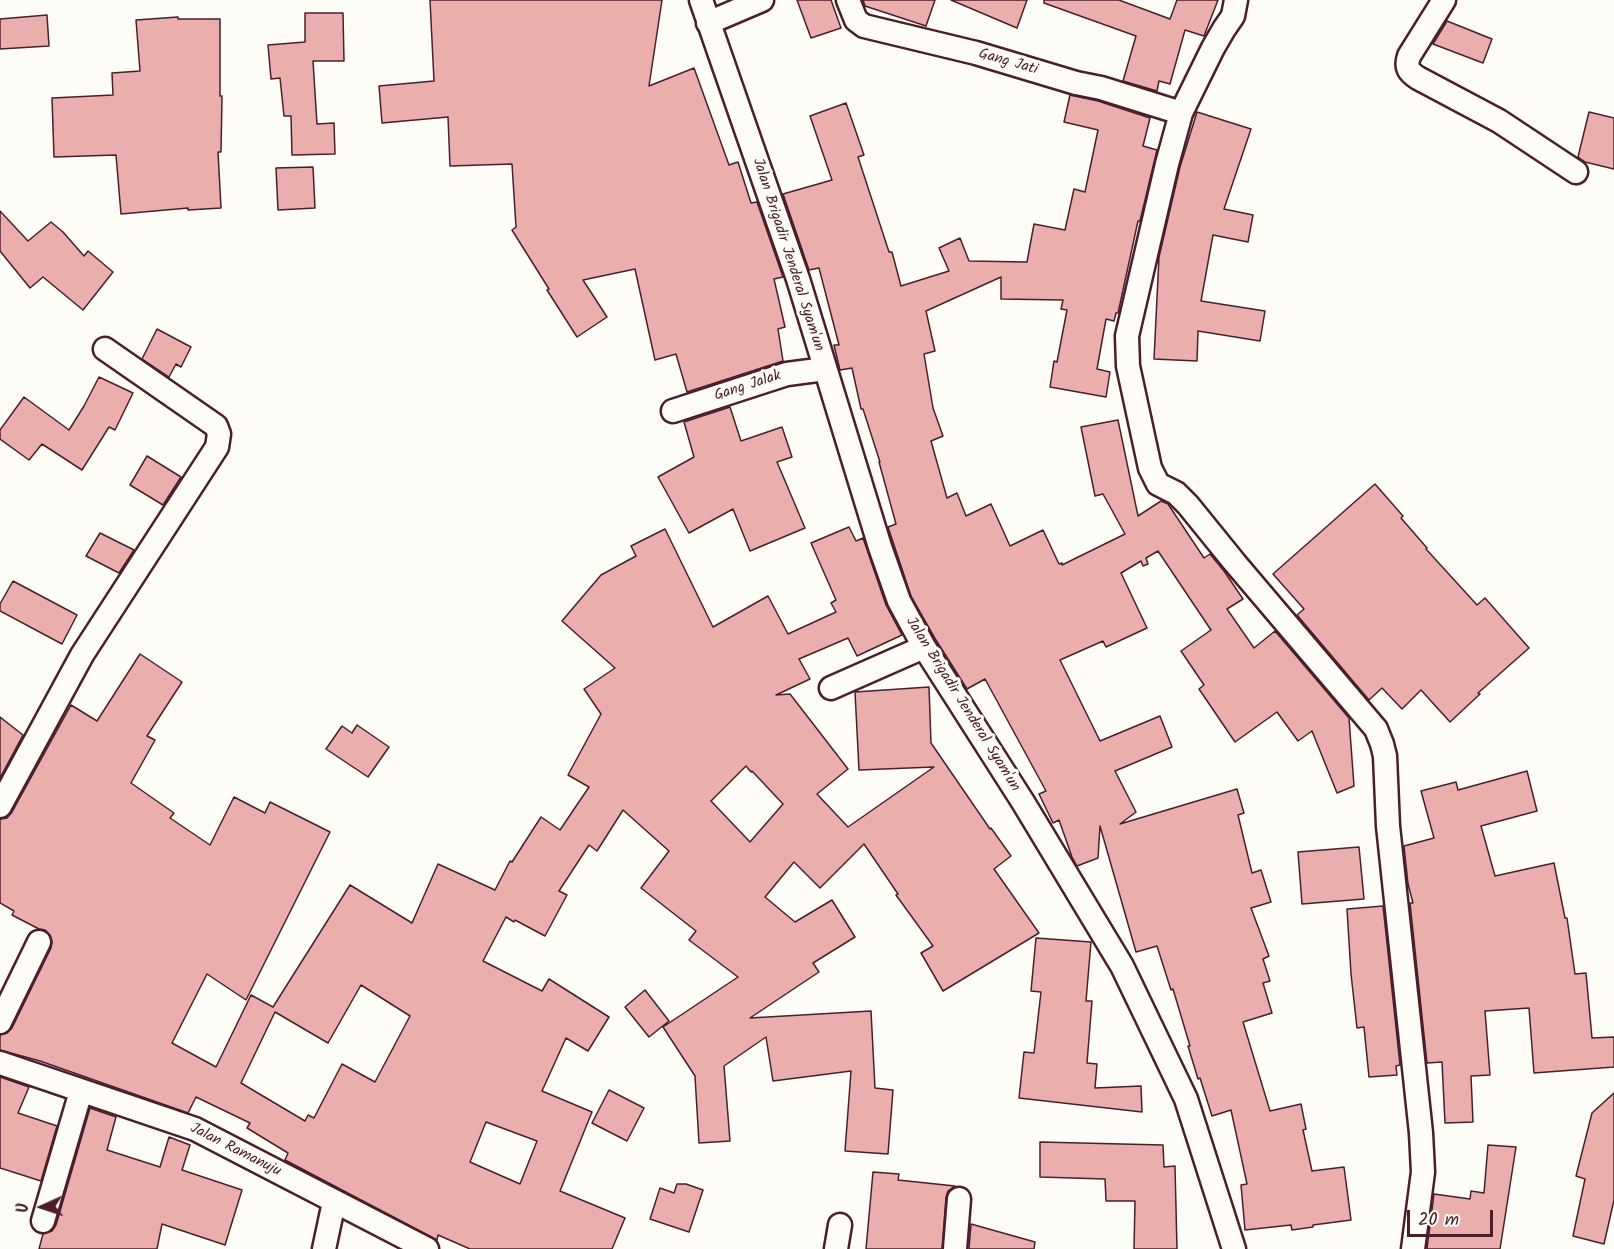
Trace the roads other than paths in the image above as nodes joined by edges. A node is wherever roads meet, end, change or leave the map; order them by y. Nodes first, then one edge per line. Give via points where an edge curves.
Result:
1 (701, 0) edge
2 (762, 0) edge
3 (848, 0) edge
4 (1236, 0) edge
5 (1444, 0) edge
6 (708, 23) junction
7 (1181, 113) junction
8 (1576, 172) dead end
9 (105, 349) dead end
10 (825, 369) junction
11 (673, 411) dead end
12 (924, 647) junction
13 (831, 687) dead end
14 (0, 806) edge
15 (39, 942) dead end
16 (0, 1022) edge
17 (0, 1063) edge
18 (81, 1091) junction
19 (959, 1200) dead end
20 (334, 1202) junction
21 (43, 1221) dead end
22 (840, 1225) dead end
23 (324, 1249) edge
24 (427, 1249) edge
25 (836, 1249) edge
26 (955, 1249) edge
27 (1234, 1249) edge
28 (1413, 1249) edge

1 - 6 street, Jalan Brigadir Jenderal Syam'un
2 - 6 street
3 - 7 street, Gang Jati via 856,20 864,26 976,53
4 - 7 street via 1233,16
5 - 8 street via 1409,56 1407,69 1499,121
6 - 10 street, Jalan Brigadir Jenderal Syam'un via 798,279
7 - 28 street via 1127,336 1128,366 1154,479 1188,505 1376,729 1382,744 1421,1133 1423,1172
9 - 14 street via 216,426 217,447 82,655
10 - 11 street, Gang Jalak via 779,376
10 - 12 street, Jalan Brigadir Jenderal Syam'un via 899,601
12 - 13 street
12 - 27 street, Jalan Brigadir Jenderal Syam'un via 1122,966 1186,1099
15 - 16 street
17 - 18 street, Jalan Ramanuju
18 - 20 street, Jalan Ramanuju via 195,1130
18 - 21 street
19 - 26 street
20 - 23 street
20 - 24 street, Jalan Ramanuju
22 - 25 street

